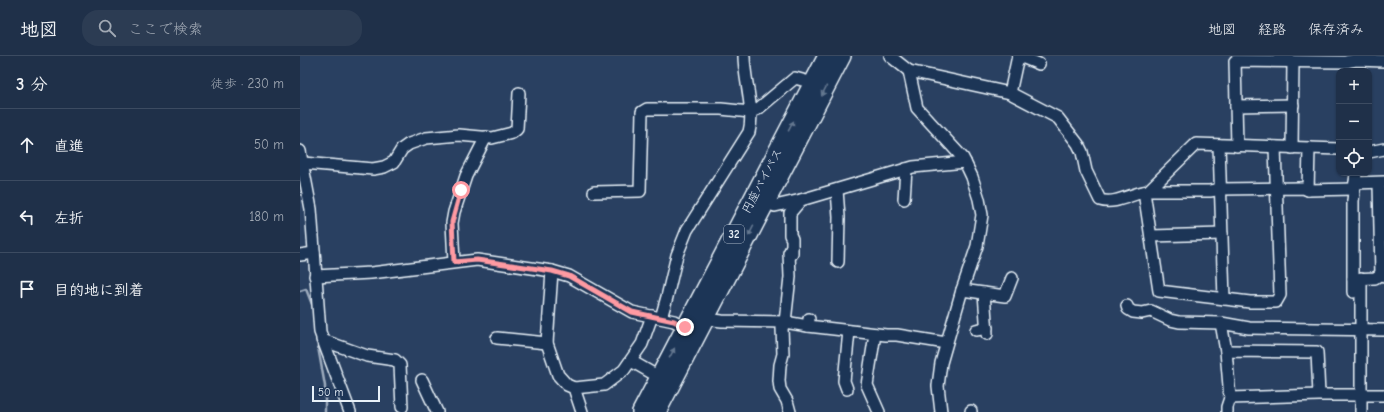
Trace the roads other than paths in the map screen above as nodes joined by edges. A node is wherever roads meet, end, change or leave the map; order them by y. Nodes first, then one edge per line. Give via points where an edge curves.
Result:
1 (744, 56) edge
2 (827, 56) edge
3 (842, 56) edge
4 (890, 56) edge
5 (1019, 56) edge
6 (1384, 61) edge
7 (1293, 62) junction
8 (1351, 62) edge
9 (1039, 64) dead end
10 (909, 71) junction
11 (813, 83) junction
12 (519, 93) dead end
13 (1010, 93) junction
14 (1293, 105) junction
15 (1236, 106) junction
16 (750, 112) junction
17 (486, 137) junction
18 (1219, 145) junction
19 (1237, 146) junction
20 (1275, 147) junction
21 (1292, 148) junction
22 (1309, 148) junction
23 (1384, 148) edge
24 (1336, 149) edge
25 (300, 151) edge
26 (1372, 151) edge
27 (965, 162) junction
28 (303, 163) junction
29 (906, 170) junction
30 (1355, 182) edge
31 (1382, 183) edge
32 (1276, 188) junction
33 (1221, 189) junction
34 (837, 190) junction
35 (1308, 190) junction
36 (1146, 191) junction
37 (594, 192) dead end
38 (904, 199) dead end
39 (801, 200) junction
40 (766, 202) junction
41 (1382, 204) edge
42 (1222, 234) junction
43 (1151, 236) junction
44 (314, 253) junction
45 (300, 255) edge
46 (454, 262) junction
47 (838, 262) dead end
48 (552, 271) junction
49 (1383, 275) edge
50 (315, 276) junction
51 (1012, 278) dead end
52 (1357, 278) junction
53 (962, 290) junction
54 (984, 293) junction
55 (1353, 295) dead end
56 (1224, 299) junction
57 (1127, 306) dead end
58 (656, 317) junction
59 (705, 319) junction
60 (785, 322) junction
61 (1221, 323) junction
62 (685, 327) junction
63 (1360, 330) junction
64 (1384, 330) edge
65 (849, 331) junction
66 (983, 331) dead end
67 (874, 334) junction
68 (497, 338) dead end
69 (322, 340) junction
70 (548, 343) junction
71 (946, 343) junction
72 (1226, 351) junction
73 (631, 361) junction
74 (659, 377) junction
75 (422, 380) dead end
76 (574, 388) junction
77 (847, 389) dead end
78 (1319, 395) junction
79 (1360, 395) junction
80 (1384, 395) edge
81 (1230, 398) junction
82 (402, 407) dead end
83 (350, 412) edge
84 (437, 412) edge
85 (582, 412) edge
86 (641, 412) edge
87 (657, 412) edge
88 (790, 412) edge
89 (879, 412) edge
90 (941, 412) edge
91 (1227, 412) edge
92 (1361, 412) edge

1 - 16 street
2 - 11 highway, 円座バイパス / 32
3 -> 40 highway, 円座バイパス / 32
4 - 10 street
5 - 9 street
5 - 13 street
6 - 8 street
7 - 8 street
7 - 14 street
7 - 15 street via 1235,61
10 - 13 street
10 - 27 street via 917,108
11 - 16 street via 795,78 758,109
62 -> 11 highway, 円座バイパス / 32
12 - 17 street via 517,129 512,133
13 - 36 street via 1058,118 1078,144 1086,172 1100,200 1106,202
14 - 15 street
14 - 21 street
15 - 19 street
16 - 37 street via 647,108 642,112 640,191
16 - 58 street via 749,132 687,230 677,255 667,297
17 - 28 street via 459,135 426,138 402,149 394,162 373,169
17 - 46 street via 466,176 454,212
18 - 19 street
18 - 33 street
18 - 36 street via 1196,144
19 - 20 street
20 - 21 street
20 - 32 street
21 - 22 street
22 - 24 street
22 - 35 street
23 - 26 street
25 - 28 street
27 - 29 street via 913,167
27 - 53 street via 972,177 982,215 977,246
28 - 44 street via 311,209
29 - 34 street
29 - 38 street
30 - 31 street
30 - 35 street
30 - 52 street via 1353,200
31 - 41 street
32 - 33 street
32 - 35 street
32 - 56 street via 1280,295 1276,302
33 - 36 street
33 - 42 street
34 - 39 street
34 - 47 street
36 - 43 street
39 - 40 street via 775,206
39 - 60 street via 790,213 792,250 789,253 790,277
40 -> 59 highway, 円座バイパス / 32
41 - 49 street
42 - 43 street
42 - 56 street
43 - 56 street via 1159,291
44 - 45 street
44 - 50 street
46 - 48 street via 477,260
46 - 50 street via 371,273
48 - 58 street via 569,276 632,312
48 - 70 street
49 - 52 street via 1375,278
50 - 69 street
51 - 54 street via 1005,296
52 - 55 street
52 - 63 street
53 - 54 street
53 - 71 street
54 - 66 street
57 - 61 street via 1133,312 1151,311 1179,322
58 - 62 street via 674,321
58 - 73 street
59 - 60 street
59 - 87 highway, 円座バイパス / 32
60 - 65 street via 808,323
60 - 88 street via 782,328 783,354 779,382
61 - 63 street via 1249,328
61 - 72 street
74 -> 62 highway, 円座バイパス / 32
63 - 64 street
63 - 79 street
65 - 67 street
65 - 77 street via 844,380
67 - 71 street
67 - 89 street via 867,385
68 - 70 street
69 - 82 street via 367,356 395,360 400,365
69 - 83 street
70 - 76 street via 558,375 567,385
71 - 90 street via 940,363 938,386
72 - 78 street via 1318,352
72 - 81 street
73 - 74 street
73 - 76 street via 624,370 604,385
74 - 86 highway, 円座バイパス / 32
75 - 84 street
76 - 85 street
78 - 79 street
78 - 81 street
79 - 80 street
79 - 92 street
81 - 91 street

